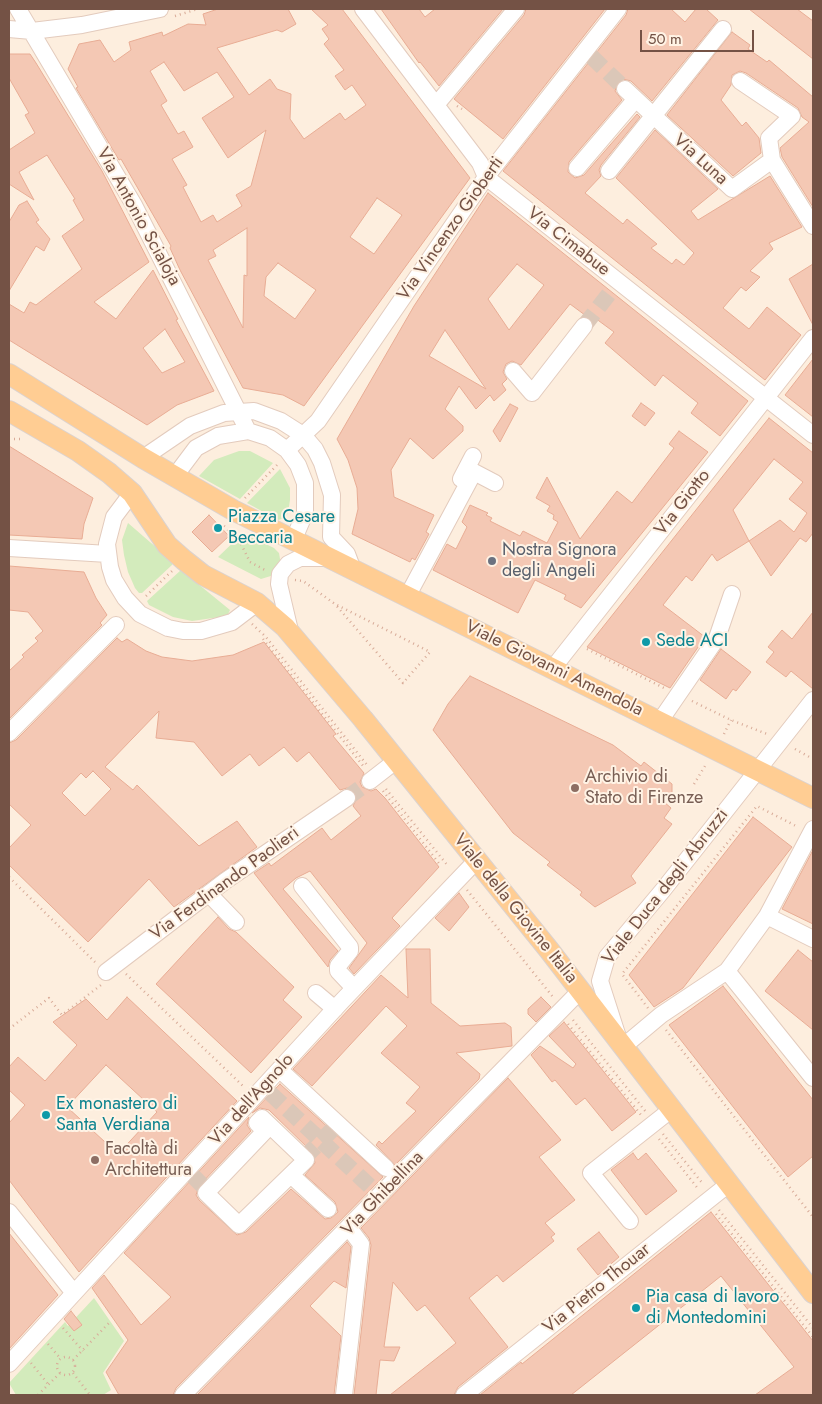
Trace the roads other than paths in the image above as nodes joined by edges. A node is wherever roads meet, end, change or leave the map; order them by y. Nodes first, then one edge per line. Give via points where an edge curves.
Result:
1 (18, 9) edge
2 (160, 9) edge
3 (363, 9) edge
4 (516, 9) edge
5 (618, 9) edge
6 (723, 29) dead end
7 (9, 30) edge
8 (32, 31) junction
9 (740, 80) dead end
10 (436, 105) junction
11 (654, 118) junction
12 (772, 160) junction
13 (576, 168) dead end
14 (609, 171) dead end
15 (486, 176) junction
16 (813, 226) edge
17 (584, 326) tunnel mouth
18 (813, 338) edge
19 (513, 372) dead end
20 (9, 374) edge
21 (766, 398) junction
22 (9, 411) edge
23 (239, 411) junction
24 (248, 432) junction
25 (813, 435) edge
26 (303, 436) junction
27 (287, 450) junction
28 (473, 456) dead end
29 (143, 458) junction
30 (175, 476) junction
31 (495, 483) dead end
32 (132, 493) junction
33 (293, 541) junction
34 (9, 548) edge
35 (108, 554) junction
36 (326, 558) junction
37 (353, 570) junction
38 (732, 594) dead end
39 (403, 595) junction
40 (257, 603) junction
41 (116, 626) dead end
42 (292, 635) junction
43 (553, 668) junction
44 (813, 700) edge
45 (660, 721) junction
46 (9, 733) edge
47 (397, 760) junction
48 (756, 771) junction
49 (373, 779) tunnel mouth
50 (346, 798) tunnel mouth
51 (813, 798) edge
52 (812, 831) edge
53 (476, 861) junction
54 (302, 886) dead end
55 (209, 894) junction
56 (767, 916) junction
57 (236, 922) dead end
58 (813, 939) edge
59 (111, 968) road end
60 (727, 971) junction
61 (354, 988) junction
62 (580, 991) junction
63 (316, 993) dead end
64 (335, 1009) junction
65 (621, 1043) junction
66 (280, 1070) junction
67 (813, 1078) edge
68 (672, 1109) junction
69 (392, 1173) junction
70 (291, 1174) junction
71 (730, 1183) junction
72 (328, 1209) dead end
73 (630, 1221) dead end
74 (12, 1223) edge
75 (350, 1228) junction
76 (74, 1293) junction
77 (813, 1293) edge
78 (9, 1364) edge
79 (183, 1395) edge
80 (344, 1395) edge
81 (464, 1395) edge

1 - 8 street, Via Antonio Scialoja
2 - 8 street via 82,25
3 - 10 street, Via Cimabue
4 - 10 street
5 - 15 street, Via Vincenzo Gioberti via 588,53
6 - 11 street
7 - 8 street
8 - 23 street, Via Antonio Scialoja via 134,205
9 - 12 street via 792,116 769,138
10 - 15 street, Via Cimabue via 480,163
11 - 12 street, Via Luna via 732,189
11 - 13 street, Via Luna via 630,94
11 - 14 street
12 - 16 street
15 - 21 street, Via Cimabue via 616,286
15 - 26 street, Via Vincenzo Gioberti via 318,421
17 - 19 street via 532,393
18 - 21 street, Via Giotto
20 - 29 main road
21 - 25 street, Via Cimabue
21 - 43 street, Via Giotto
22 - 32 main road via 78,451
23 - 24 street, Via Antonio Scialoja
23 - 26 street via 268,415 293,427
23 - 29 street via 198,421
24 - 27 street via 270,438
24 - 30 street via 227,434 205,442 191,454
26 - 27 street, Via Vincenzo Gioberti
26 - 37 street via 315,449 329,482 332,537 347,554
27 - 33 street via 302,474 306,493 305,513
28 - 39 street
29 - 30 main road
30 - 33 main road
31 - 39 street via 474,472
32 - 35 street via 120,506 111,525
32 - 40 main road, Viale della Giovine Italia via 179,564
33 - 36 main road, Viale Giovanni Amendola
34 - 35 street
35 - 40 street via 112,574 125,598 140,614 162,626 183,631 205,630 232,622
36 - 37 main road, Viale Giovanni Amendola
36 - 42 street via 293,560 285,566 279,579
37 - 39 main road, Viale Giovanni Amendola
38 - 45 street via 717,638
39 - 43 main road, Viale Giovanni Amendola
40 - 42 main road, Viale della Giovine Italia
41 - 46 street
42 - 47 main road, Viale della Giovine Italia
43 - 45 main road, Viale Giovanni Amendola
44 - 48 street, Viale Duca degli Abruzzi
45 - 48 main road, Viale Giovanni Amendola
47 - 49 street
47 - 53 main road, Viale della Giovine Italia
48 - 51 main road, Viale Giovanni Amendola
48 - 65 street, Viale Duca degli Abruzzi via 607,957 600,981
50 - 55 street, Via Ferdinando Paolieri
52 - 56 street
53 - 61 street, Via dell'Agnolo
53 - 62 main road, Viale della Giovine Italia
54 - 61 street via 350,947 338,971
55 - 57 street
55 - 59 street, Via Ferdinando Paolieri
56 - 58 street
56 - 60 street
60 - 65 street
60 - 67 street
61 - 64 street, Via dell'Agnolo
62 - 65 main road, Viale della Giovine Italia
62 - 69 street, Via Ghibellina via 563,1014
63 - 64 street
64 - 66 street, Via dell'Agnolo
65 - 68 main road, Viale della Giovine Italia
66 - 69 street via 337,1126
66 - 76 street, Via dell'Agnolo via 190,1174
68 - 71 main road, Viale della Giovine Italia
68 - 73 street via 591,1173
69 - 75 street, Via Ghibellina
70 - 70 street via 306,1160 262,1118 257,1124 264,1131 206,1193 239,1225
70 - 72 street
71 - 77 main road, Viale della Giovine Italia
71 - 81 street, Via Pietro Thouar
74 - 76 street
75 - 79 street, Via Ghibellina
75 - 80 street via 361,1244
76 - 78 street, Via dell'Agnolo

